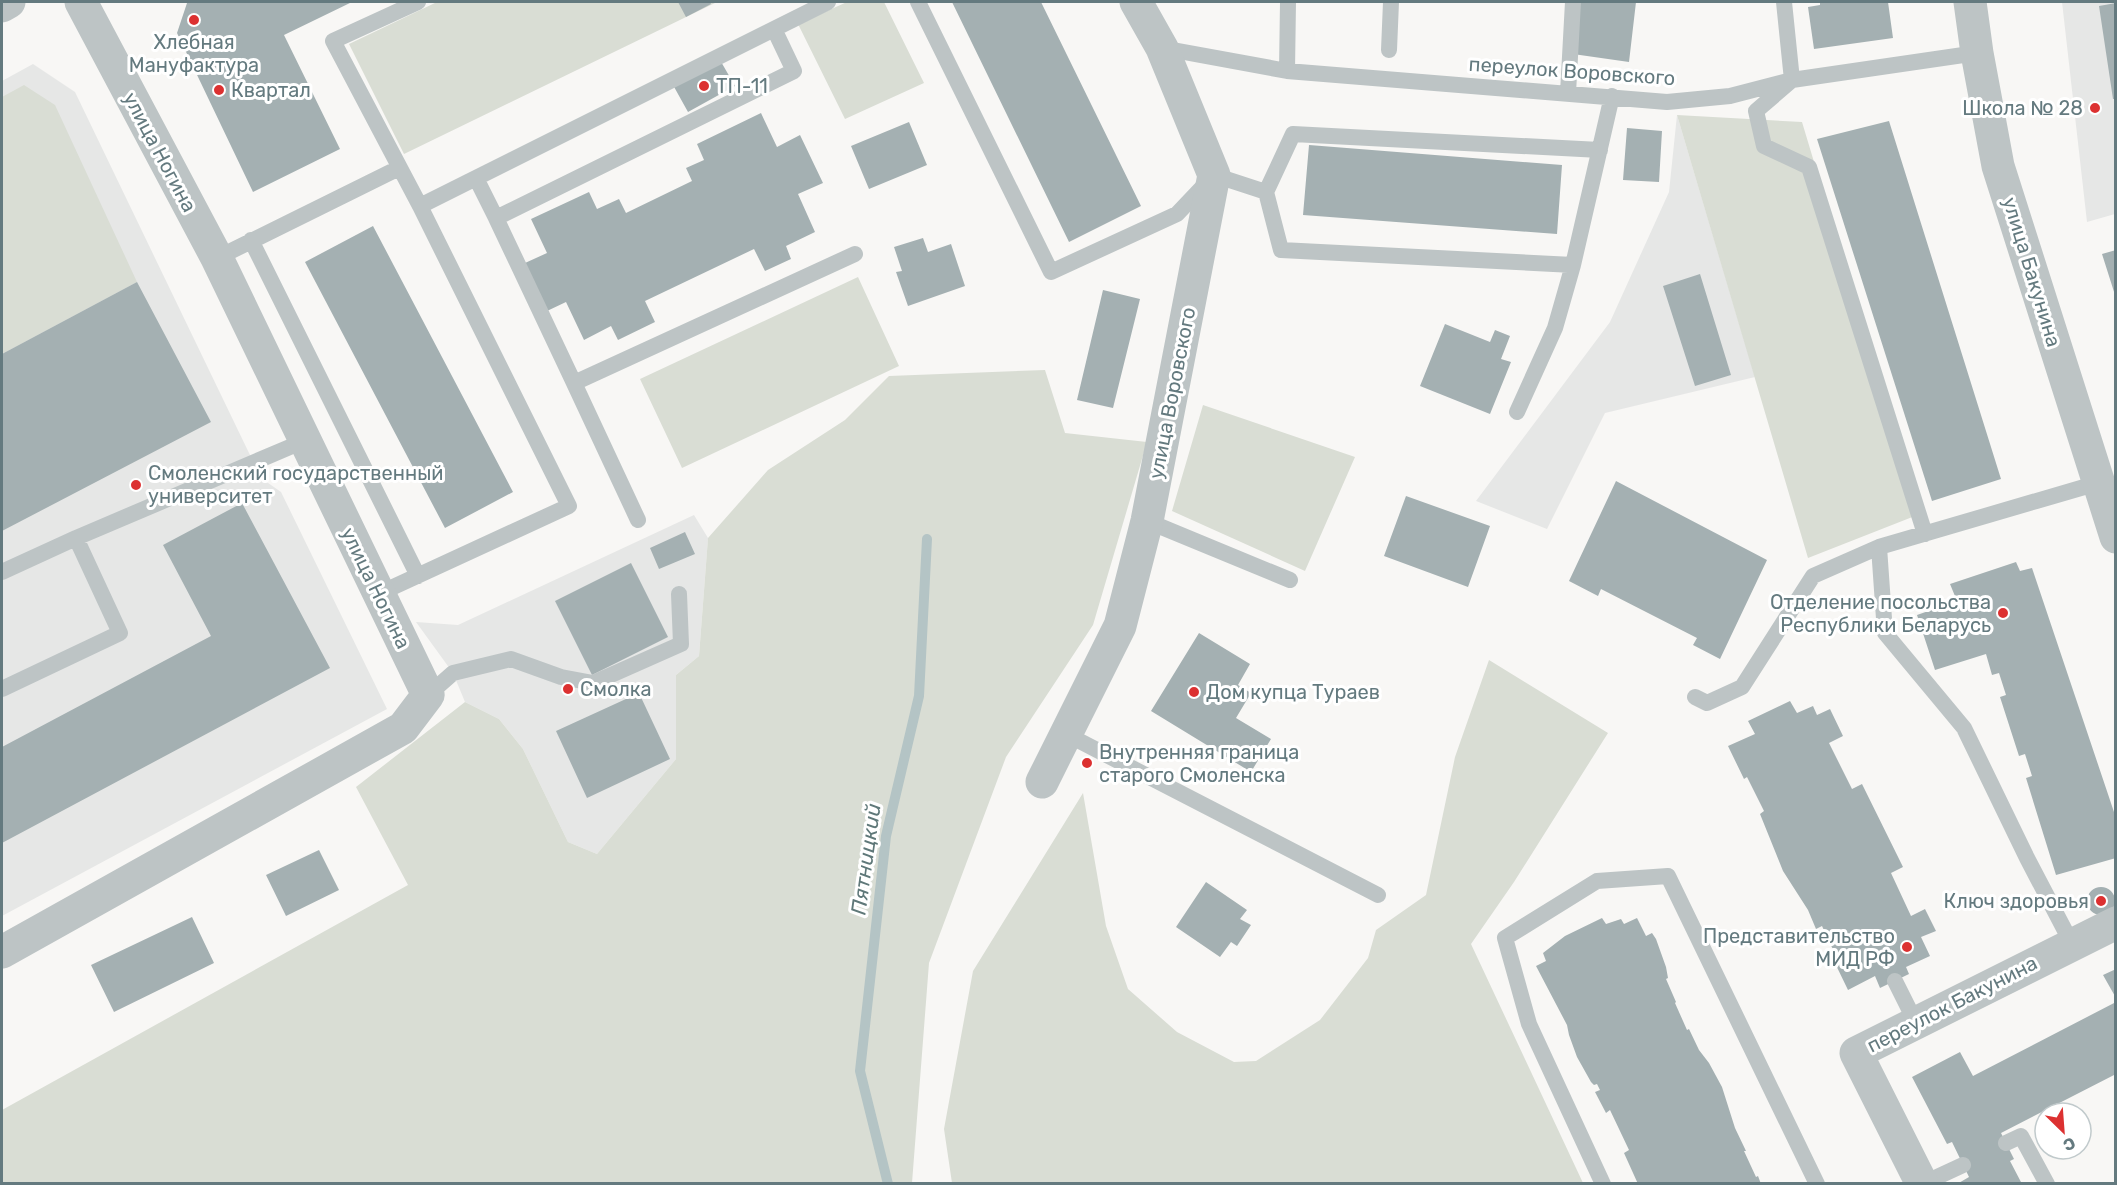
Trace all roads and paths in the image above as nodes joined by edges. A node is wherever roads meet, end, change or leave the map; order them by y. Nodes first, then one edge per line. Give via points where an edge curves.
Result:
1 (9, 2) edge
2 (81, 2) edge
3 (418, 2) edge
4 (828, 2) edge
5 (918, 2) edge
6 (1137, 2) edge
7 (1288, 2) edge
8 (1391, 2) edge
9 (1573, 2) edge
10 (1784, 2) edge
11 (1970, 2) edge
12 (2, 6) edge
13 (774, 29) junction
14 (1162, 48) junction
15 (1389, 50) dead end
16 (1977, 53) junction
17 (1287, 71) junction
18 (1792, 80) junction
19 (1568, 93) junction
20 (1612, 96) junction
21 (1600, 150) junction
22 (399, 168) junction
23 (1214, 175) junction
24 (477, 178) junction
25 (1266, 192) junction
26 (420, 206) junction
27 (496, 218) junction
28 (251, 240) junction
29 (855, 254) dead end
30 (217, 258) junction
31 (1573, 265) junction
32 (574, 383) junction
33 (1517, 412) dead end
34 (304, 441) junction
35 (2098, 483) junction
36 (638, 520) dead end
37 (1147, 521) junction
38 (1925, 534) junction
39 (2115, 537) edge
40 (76, 538) junction
41 (1880, 547) junction
42 (2, 572) edge
43 (418, 576) junction
44 (1290, 580) dead end
45 (378, 594) junction
46 (679, 594) dead end
47 (2, 689) edge
48 (428, 695) junction
49 (1695, 697) dead end
50 (1066, 734) junction
51 (1042, 782) dead end
52 (1378, 895) dead end
53 (2115, 923) edge
54 (2072, 944) junction
55 (2, 952) edge
56 (1895, 981) dead end
57 (1916, 1023) junction
58 (2006, 1143) dead end
59 (1963, 1164) dead end
60 (1603, 1184) edge
61 (1817, 1184) edge
62 (1922, 1184) edge
63 (2047, 1184) edge

1 - 12 street
2 - 30 street, улица Ногина
3 - 22 lane via 333,41
4 - 13 lane
5 - 23 lane via 1051,272 1177,214
6 - 14 street
7 - 17 lane
8 - 15 lane
9 - 19 lane
10 - 18 lane
11 - 16 street, улица Бакунина
13 - 24 lane
13 - 27 lane via 794,71
14 - 17 lane, переулок Воровского
14 - 23 street
16 - 18 lane, переулок Воровского
16 - 35 street, улица Бакунина via 1998,166
17 - 19 lane, переулок Воровского
18 - 20 lane, переулок Воровского via 1730,96 1666,102
18 - 38 lane via 1756,111 1764,146 1809,166
19 - 20 lane, переулок Воровского
20 - 21 lane
21 - 25 lane via 1293,134
21 - 31 lane
22 - 26 lane
22 - 28 lane
23 - 25 lane
23 - 37 street, улица Воровского
24 - 26 lane
24 - 27 lane
25 - 31 lane via 1281,250
26 - 43 lane via 569,506
27 - 32 lane
28 - 30 lane
28 - 43 lane
29 - 32 lane
30 - 34 street, улица Ногина
31 - 33 lane via 1556,328
32 - 36 lane
34 - 40 lane
34 - 45 street, улица Ногина
35 - 38 lane
35 - 39 street, улица Бакунина
37 - 44 lane
37 - 50 street, улица Воровского via 1120,626
38 - 41 lane
40 - 42 lane
40 - 47 lane via 120,633
41 - 49 lane via 1813,576 1742,687 1707,703
41 - 54 lane via 1885,633 1964,728
43 - 45 lane
45 - 48 street, улица Ногина
46 - 48 lane via 681,644 593,683 561,677 511,659 453,673
48 - 55 street via 403,728
50 - 51 street, улица Воровского
50 - 52 lane
53 - 54 street, переулок Бакунина
54 - 57 street, переулок Бакунина
56 - 57 lane
57 - 62 street, переулок Бакунина via 1856,1053
58 - 63 lane via 2021,1136
59 - 62 lane
60 - 61 lane via 1529,1024 1505,938 1597,881 1668,876

